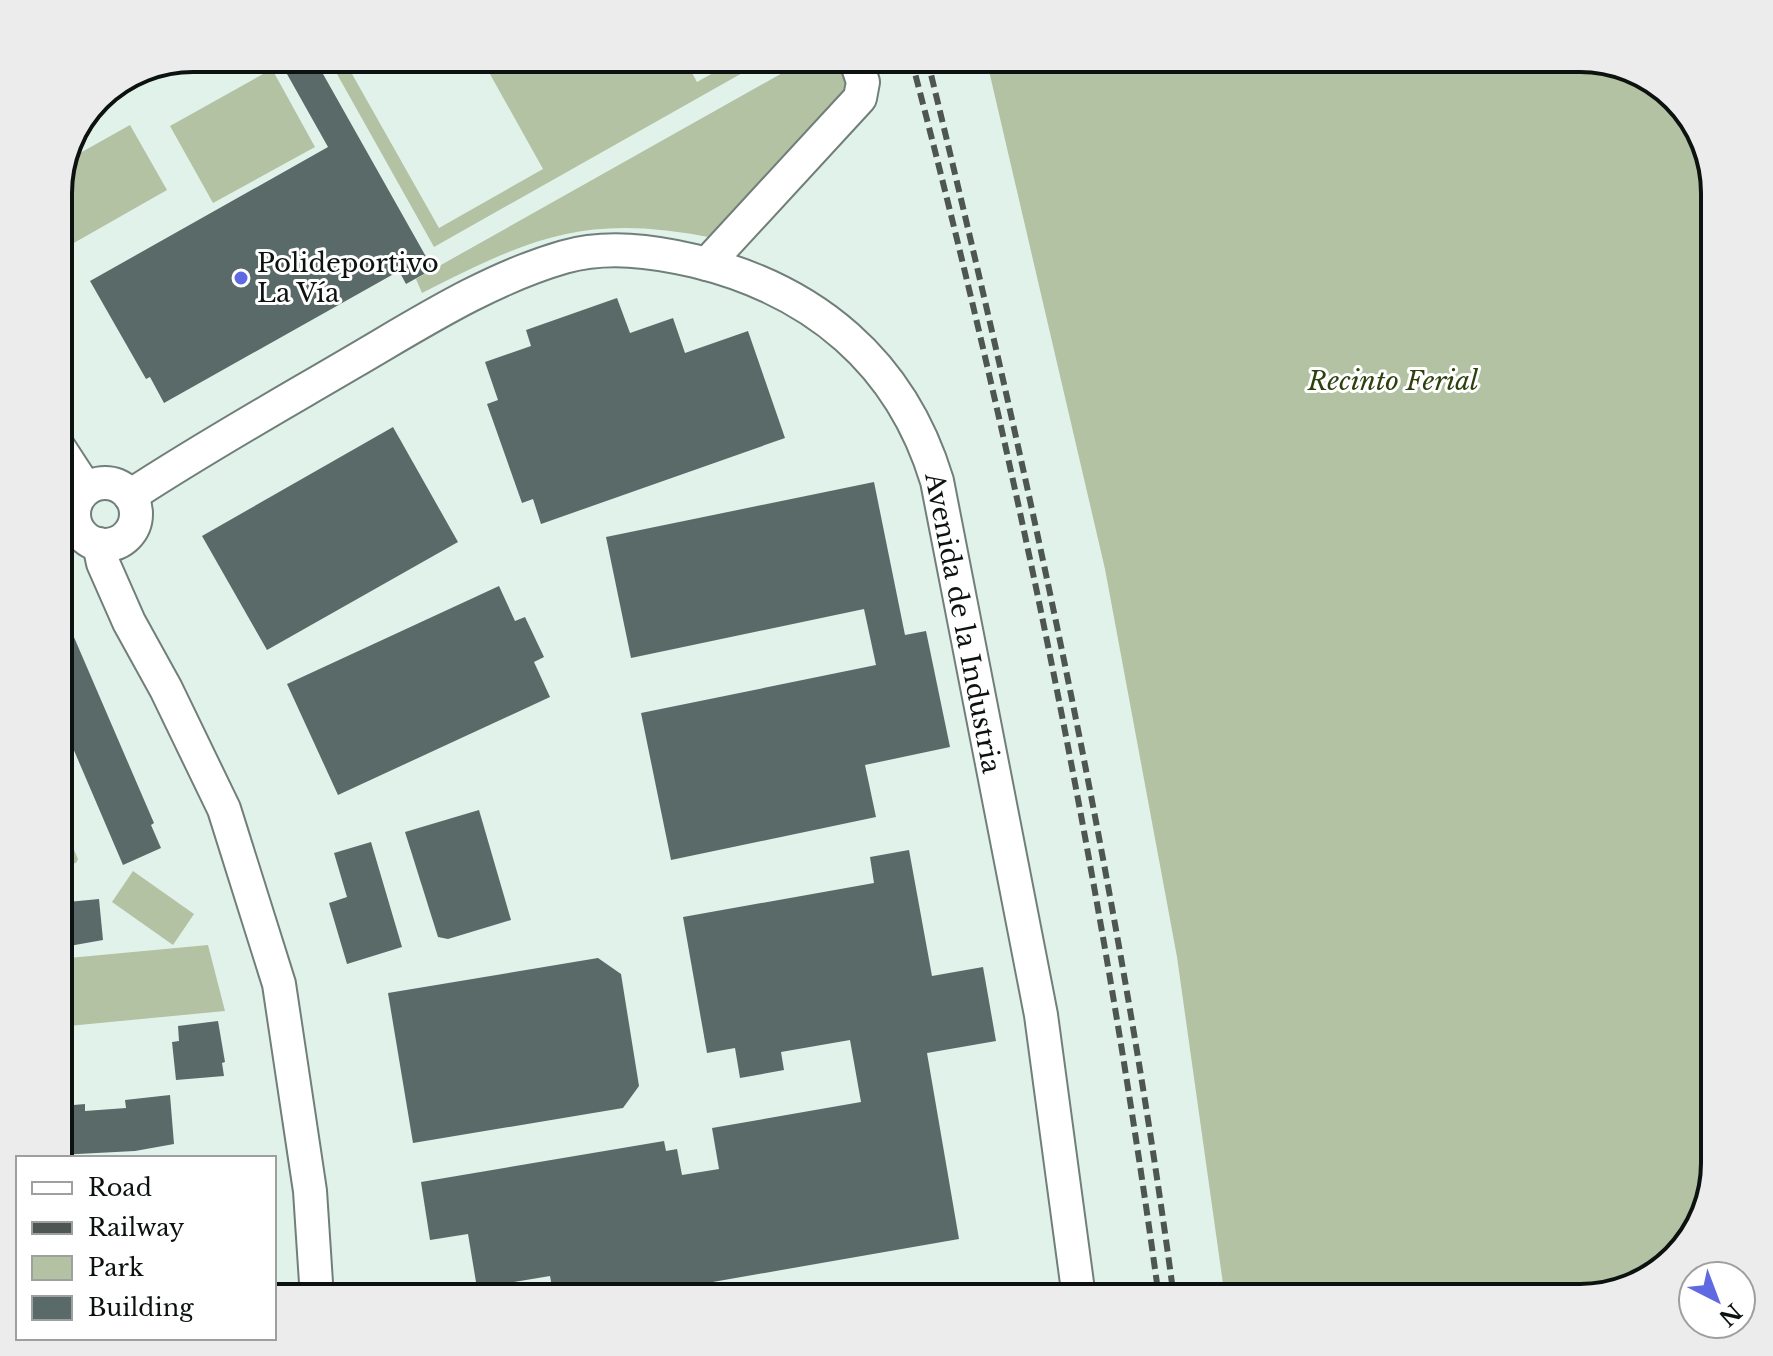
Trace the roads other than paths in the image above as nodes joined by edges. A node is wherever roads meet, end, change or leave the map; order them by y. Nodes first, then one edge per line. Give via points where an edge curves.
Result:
1 (860, 72) edge
2 (707, 264) junction
3 (130, 496) junction
4 (73, 511) edge
5 (99, 544) junction
6 (316, 1284) edge
7 (1077, 1284) edge

1 - 2 street via 860,98
2 - 3 street, Avenida de la Industria via 625,249 564,257 463,298
2 - 7 street, Avenida de la Industria via 754,278 824,317 886,377 927,447 1041,1015
3 - 4 street via 105,483
3 - 5 street via 136,516 128,534
4 - 5 street via 82,535
5 - 6 street via 129,622 224,809 279,984 310,1191

